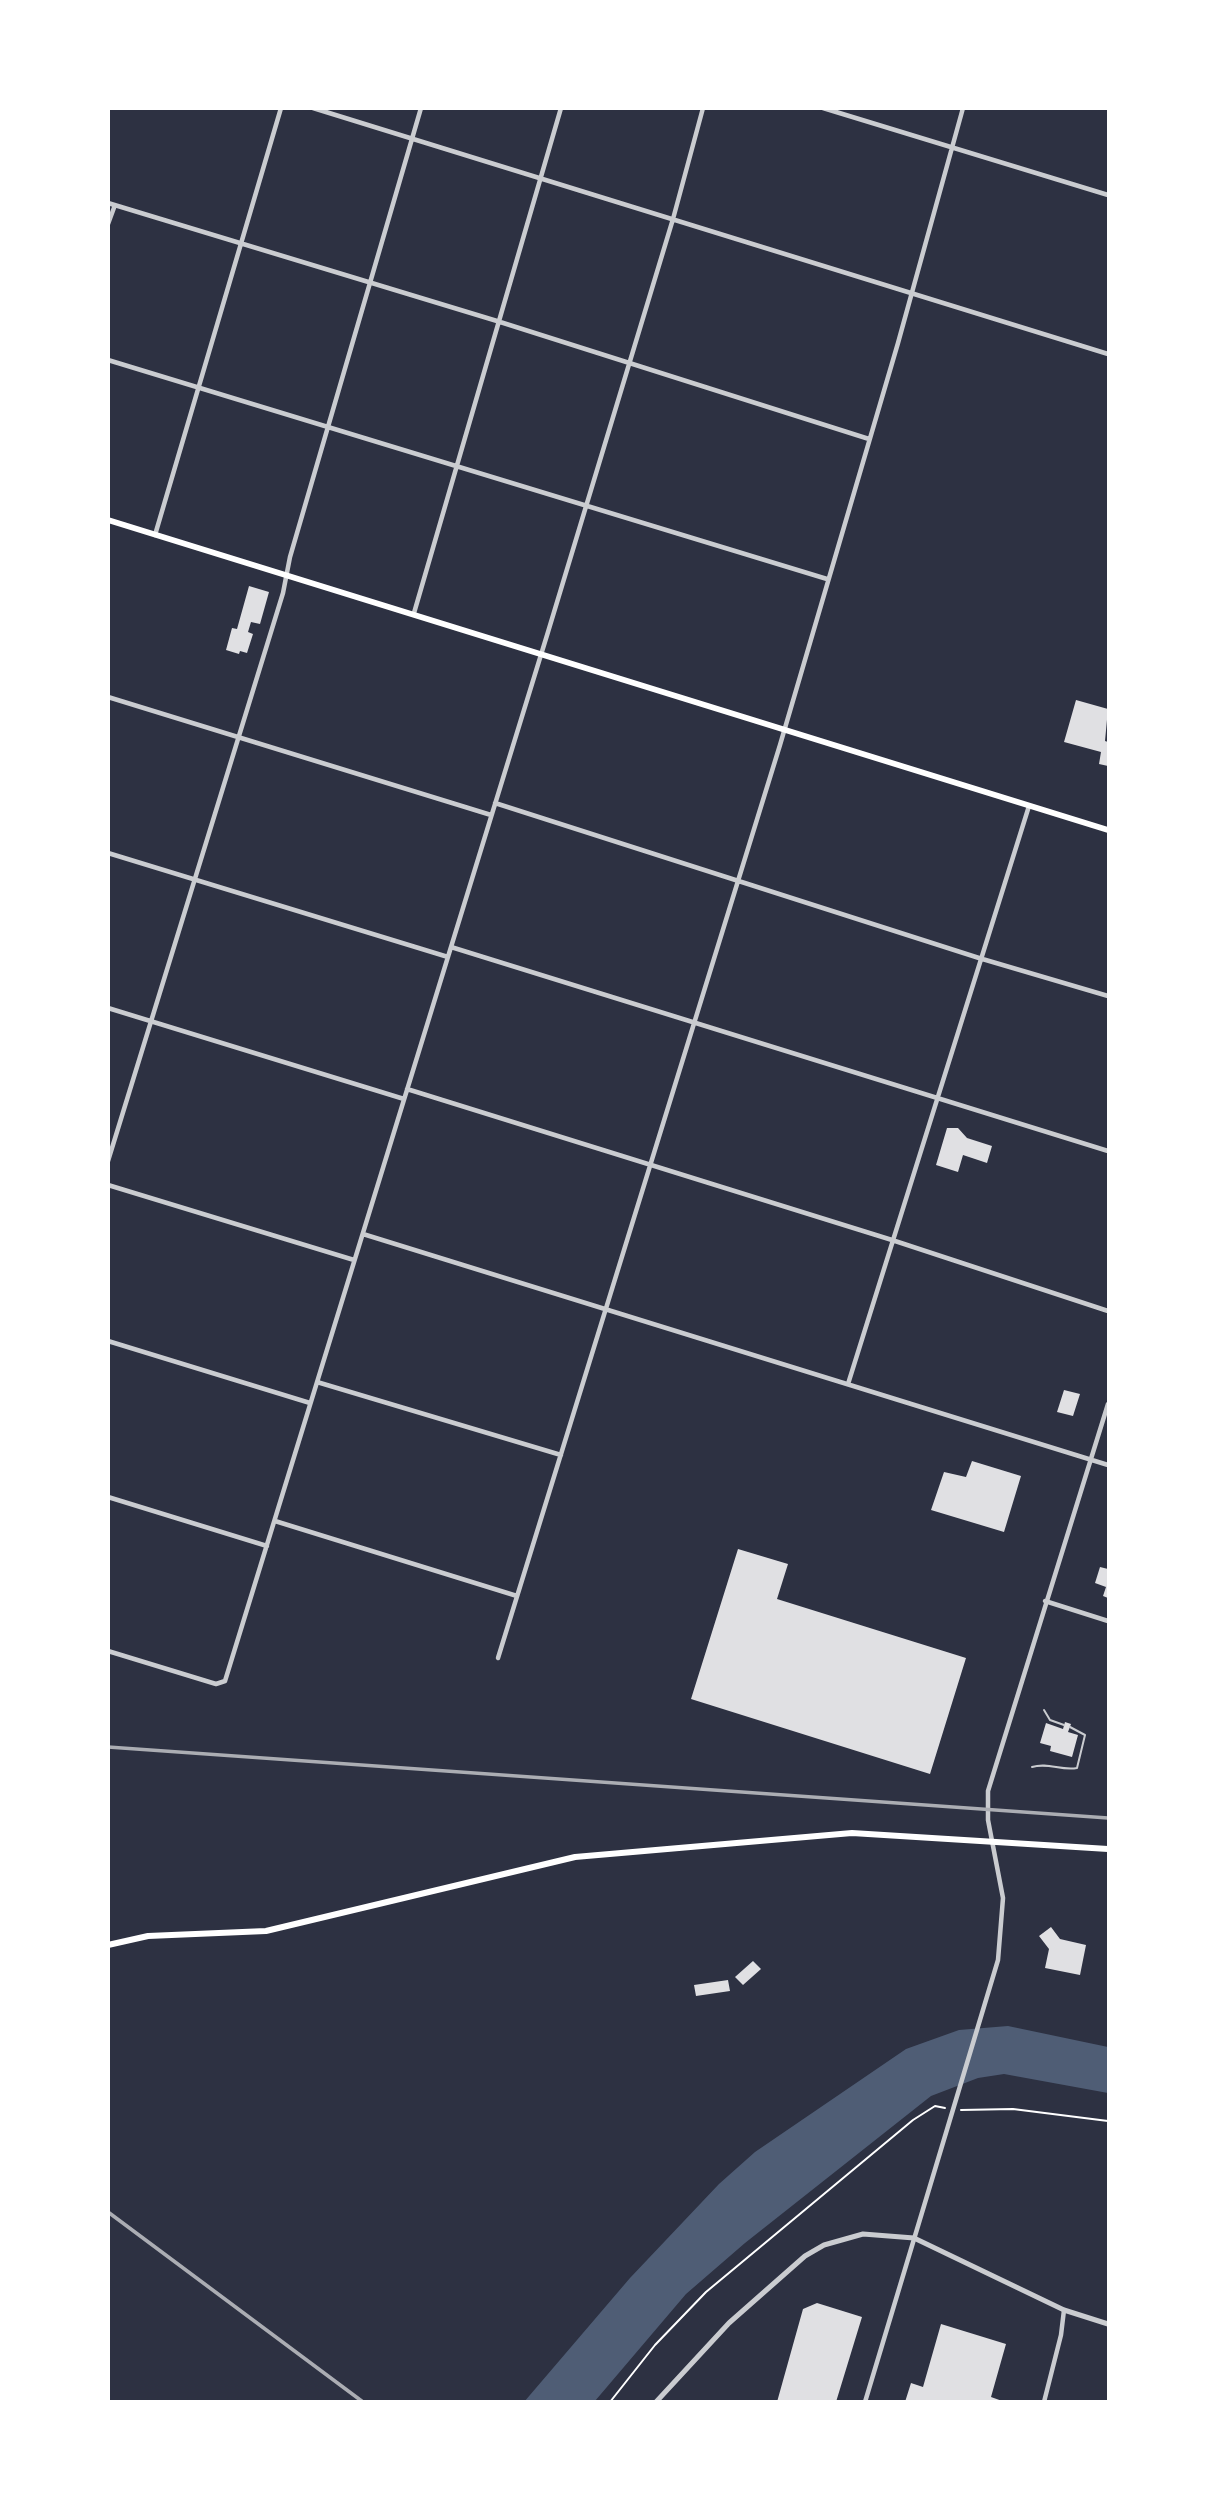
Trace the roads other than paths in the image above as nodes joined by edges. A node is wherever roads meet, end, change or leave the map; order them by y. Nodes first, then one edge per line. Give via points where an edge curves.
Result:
1 (281, 108) edge
2 (313, 108) edge
3 (421, 108) edge
4 (561, 108) edge
5 (703, 108) edge
6 (823, 108) edge
7 (963, 108) edge
8 (413, 138) junction
9 (952, 146) junction
10 (540, 179) junction
11 (1108, 195) edge
12 (112, 204) edge
13 (673, 219) junction
14 (108, 224) edge
15 (241, 244) junction
16 (371, 282) junction
17 (911, 292) junction
18 (498, 321) junction
19 (1108, 354) edge
20 (108, 360) edge
21 (630, 362) junction
22 (198, 387) junction
23 (328, 429) junction
24 (869, 439) junction
25 (456, 467) junction
26 (586, 507) junction
27 (108, 520) edge
28 (155, 535) junction
29 (286, 576) junction
30 (828, 579) junction
31 (414, 613) junction
32 (541, 654) junction
33 (108, 697) edge
34 (784, 732) junction
35 (239, 737) junction
36 (495, 803) junction
37 (1029, 806) junction
38 (491, 815) junction
39 (1108, 830) edge
40 (108, 853) edge
41 (195, 879) junction
42 (737, 882) junction
43 (451, 947) junction
44 (448, 957) junction
45 (979, 958) junction
46 (1108, 996) edge
47 (108, 1008) edge
48 (151, 1021) junction
49 (694, 1022) junction
50 (407, 1089) junction
51 (936, 1097) junction
52 (404, 1099) junction
53 (1108, 1151) edge
54 (108, 1161) edge
55 (651, 1165) junction
56 (108, 1185) edge
57 (363, 1234) junction
58 (892, 1240) junction
59 (354, 1260) junction
60 (606, 1309) junction
61 (1108, 1311) edge
62 (108, 1340) edge
63 (317, 1382) junction
64 (848, 1384) junction
65 (310, 1403) junction
66 (1108, 1404) edge
67 (561, 1455) junction
68 (1090, 1459) junction
69 (1108, 1465) edge
70 (108, 1497) edge
71 (275, 1521) junction
72 (267, 1546) junction
73 (517, 1596) junction
74 (1045, 1601) junction
75 (1108, 1621) edge
76 (108, 1651) edge
77 (498, 1658) dead end
78 (1044, 1710) dead end
79 (1064, 1725) dead end
80 (1070, 1727) dead end
81 (1032, 1767) dead end
82 (994, 1841) junction
83 (1108, 1849) edge
84 (108, 1945) edge
85 (914, 2238) junction
86 (1064, 2310) junction
87 (1108, 2324) edge
88 (656, 2402) edge
89 (865, 2402) edge
90 (1044, 2402) edge

1 - 15 street
2 - 8 street
3 - 8 street
4 - 10 street
5 - 13 street
6 - 9 street
7 - 9 street
8 - 10 street
8 - 16 street
9 - 11 street
9 - 17 street
10 - 13 street
10 - 18 street
12 - 14 street
12 - 15 street
13 - 17 street
13 - 21 street
15 - 16 street
15 - 22 street
16 - 18 street
16 - 23 street
17 - 19 street
17 - 24 street
18 - 21 street
18 - 25 street
20 - 22 street
21 - 24 street
21 - 26 street
22 - 23 street
22 - 28 street
23 - 25 street
23 - 29 street
24 - 30 street
25 - 26 street
25 - 31 street
26 - 30 street
26 - 32 street
27 - 28 main road
28 - 29 main road
29 - 31 main road
29 - 35 street
30 - 34 street
31 - 32 main road
32 - 34 main road
32 - 36 street
33 - 35 street
34 - 37 main road
34 - 42 street
35 - 38 street
35 - 41 street
36 - 38 street
36 - 42 street
37 - 39 main road
37 - 45 street
38 - 43 street
40 - 41 street
41 - 44 street
41 - 48 street
42 - 45 street
42 - 49 street
43 - 44 street
43 - 49 street
44 - 50 street
45 - 46 street
45 - 51 street
47 - 48 street
48 - 52 street
48 - 54 street
49 - 51 street
49 - 55 street
50 - 52 street
50 - 55 street
51 - 53 street
51 - 58 street
52 - 57 street
55 - 58 street
55 - 60 street
56 - 59 street
57 - 59 street
57 - 60 street
58 - 61 street
58 - 64 street
59 - 63 street
60 - 64 street
60 - 67 street
62 - 65 street
63 - 65 street
63 - 67 street
64 - 68 street
65 - 71 street
66 - 68 street
67 - 73 street
68 - 69 street
68 - 74 street
70 - 72 street
71 - 72 street
71 - 73 street
72 - 76 street via 225,1681 216,1684
73 - 77 street
74 - 75 street
74 - 82 street via 988,1791
78 - 79 lane via 1050,1720
80 - 81 lane via 1085,1735 1077,1768 1066,1770 1044,1763
82 - 83 main road
82 - 84 main road via 852,1833 575,1857 266,1931 148,1936
82 - 85 street via 1003,1932 993,1979
85 - 86 street
85 - 88 street via 863,2234 813,2250 729,2323
85 - 89 street
86 - 87 street
86 - 90 street

